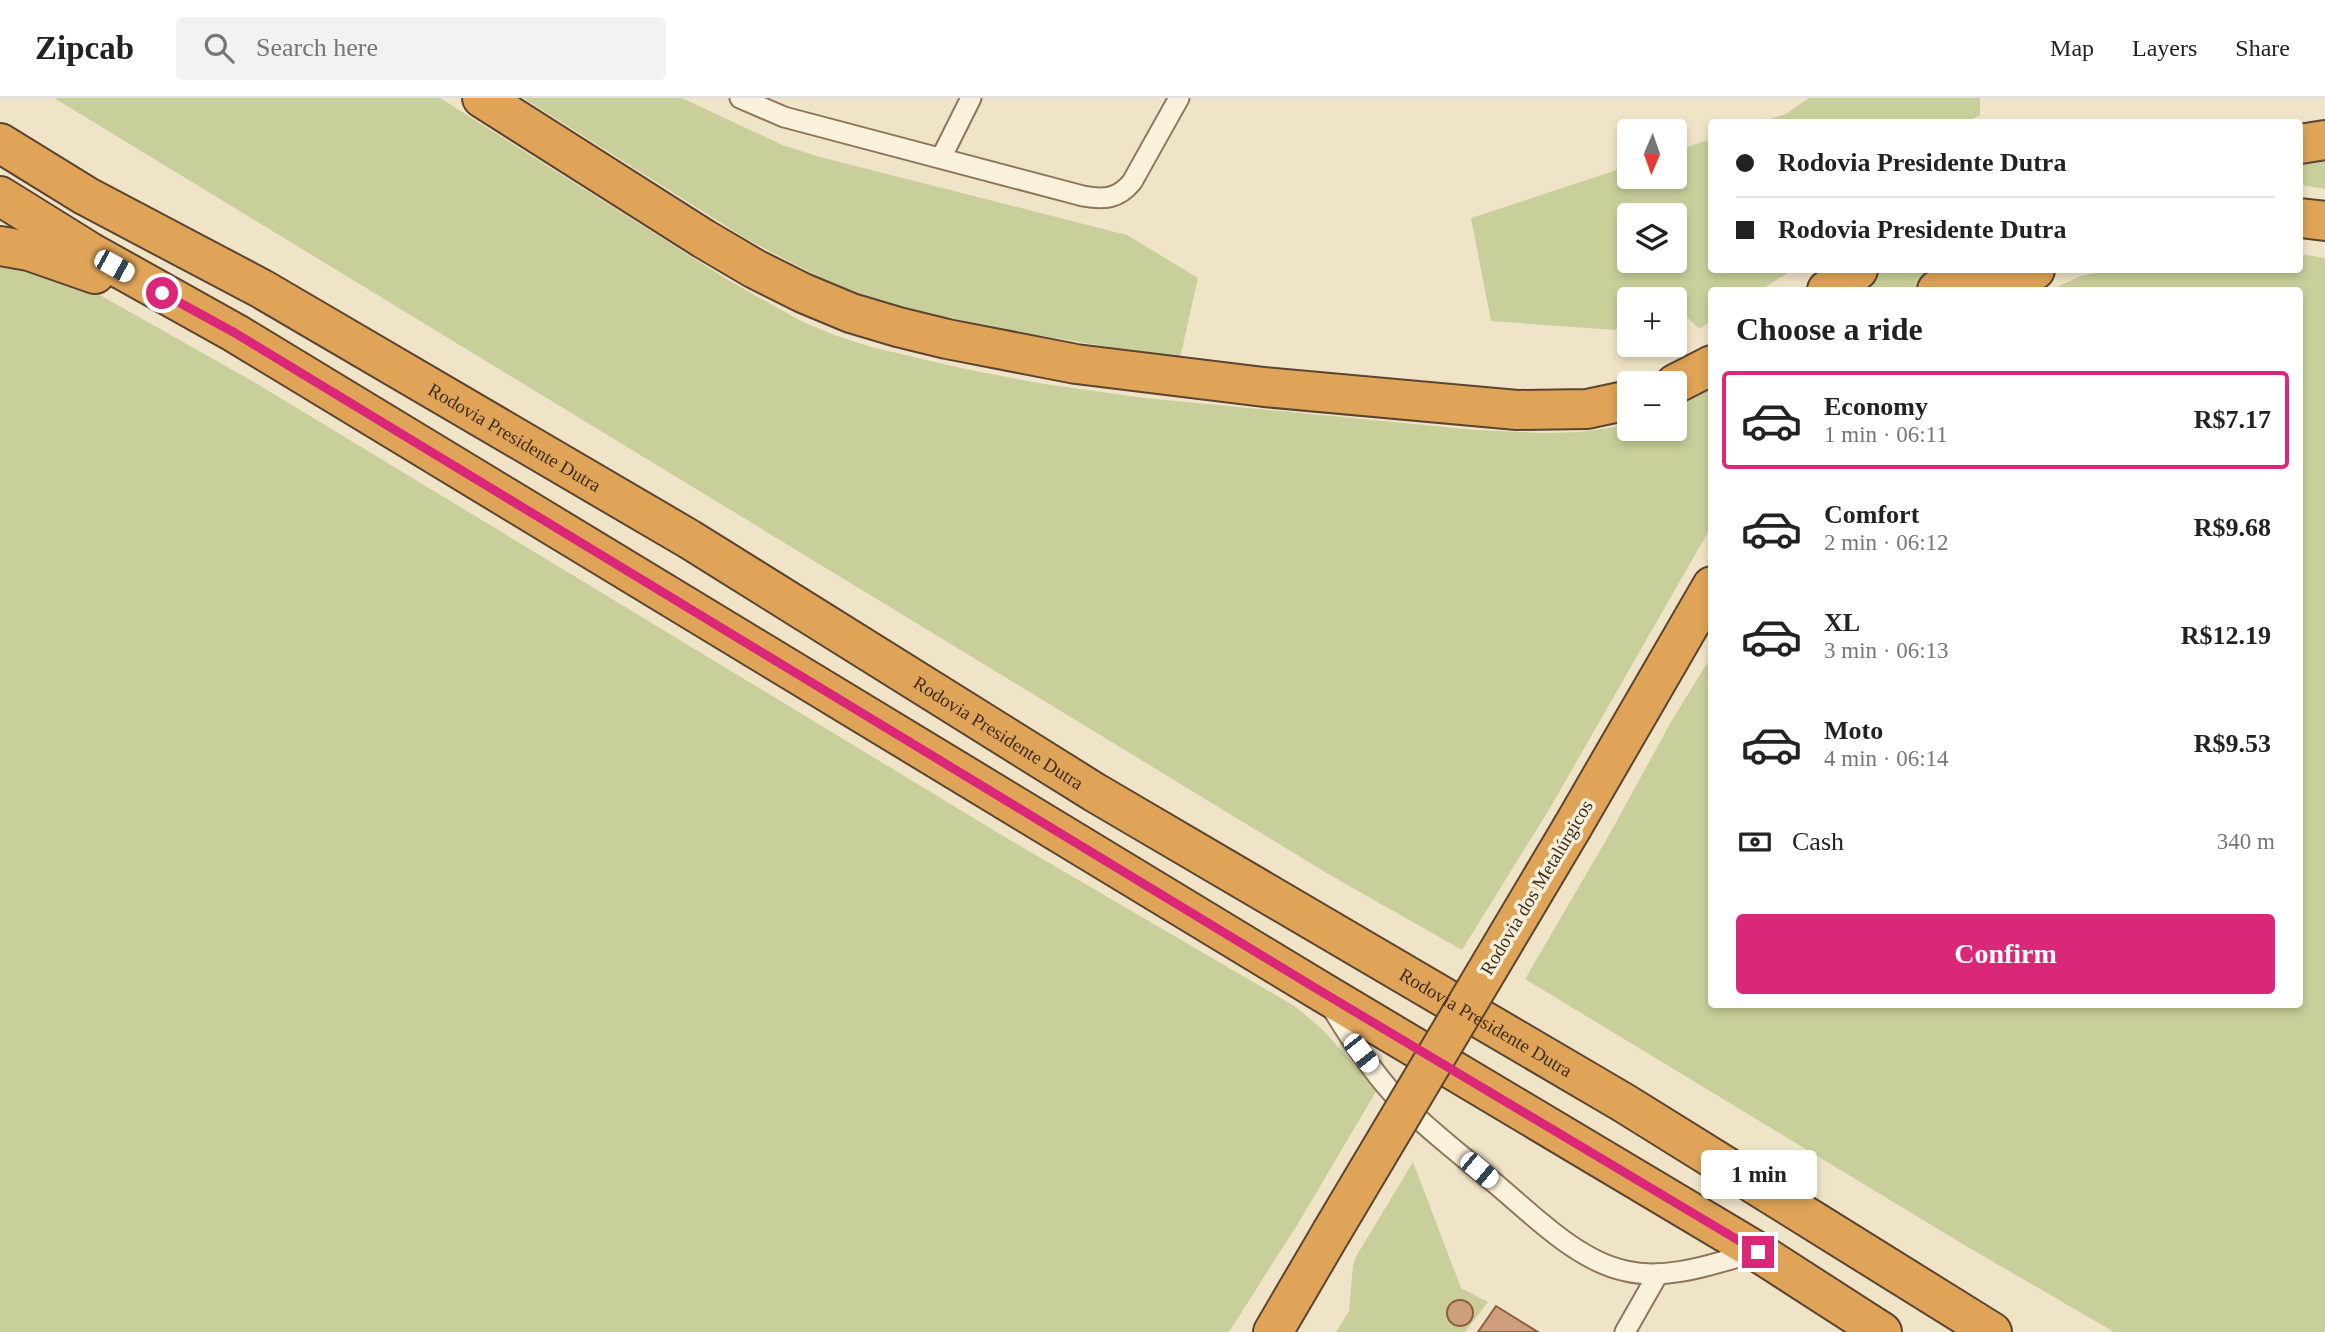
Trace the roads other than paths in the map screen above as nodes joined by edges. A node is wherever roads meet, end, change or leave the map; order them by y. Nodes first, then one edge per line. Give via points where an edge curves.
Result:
1 (482, 98) edge
2 (740, 98) edge
3 (971, 98) edge
4 (1171, 101) edge
5 (2325, 140) edge
6 (0, 143) edge
7 (2303, 144) edge
8 (941, 158) junction
9 (0, 197) edge
10 (2303, 198) edge
11 (2325, 201) edge
12 (2303, 218) edge
13 (2325, 221) edge
14 (2303, 234) edge
15 (2325, 237) edge
16 (0, 246) edge
17 (1853, 273) edge
18 (1963, 273) edge
19 (2029, 273) edge
20 (1832, 287) edge
21 (1942, 287) edge
22 (1999, 287) edge
23 (235, 333) junction
24 (1708, 367) edge
25 (1687, 378) edge
26 (1617, 403) edge
27 (1708, 593) edge
28 (1322, 992) junction
29 (1758, 1252) junction
30 (1658, 1274) junction
31 (1273, 1332) edge
32 (1625, 1332) edge
33 (1882, 1332) edge
34 (1992, 1332) edge

1 - 26 highway via 755,269 851,313 898,327 1076,364 1264,387 1517,410 1587,409
2 - 8 lane via 784,117
3 - 8 lane
4 - 8 lane via 1132,182 1121,194 1107,199
5 - 7 highway
6 - 34 highway, Rodovia Presidente Dutra via 86,196 262,289 689,539 1094,792 1624,1103
9 - 23 highway
10 - 11 highway
12 - 13 highway
14 - 15 highway
16 - 23 highway via 79,267
17 - 20 highway
18 - 21 highway
19 - 22 highway
23 - 28 highway
24 - 25 highway
27 - 31 highway, Rodovia dos Metalúrgicos, bridge
28 - 29 highway
28 - 30 lane via 1395,1096 1439,1137 1575,1248 1607,1266
29 - 30 lane
29 - 33 highway
30 - 32 lane

